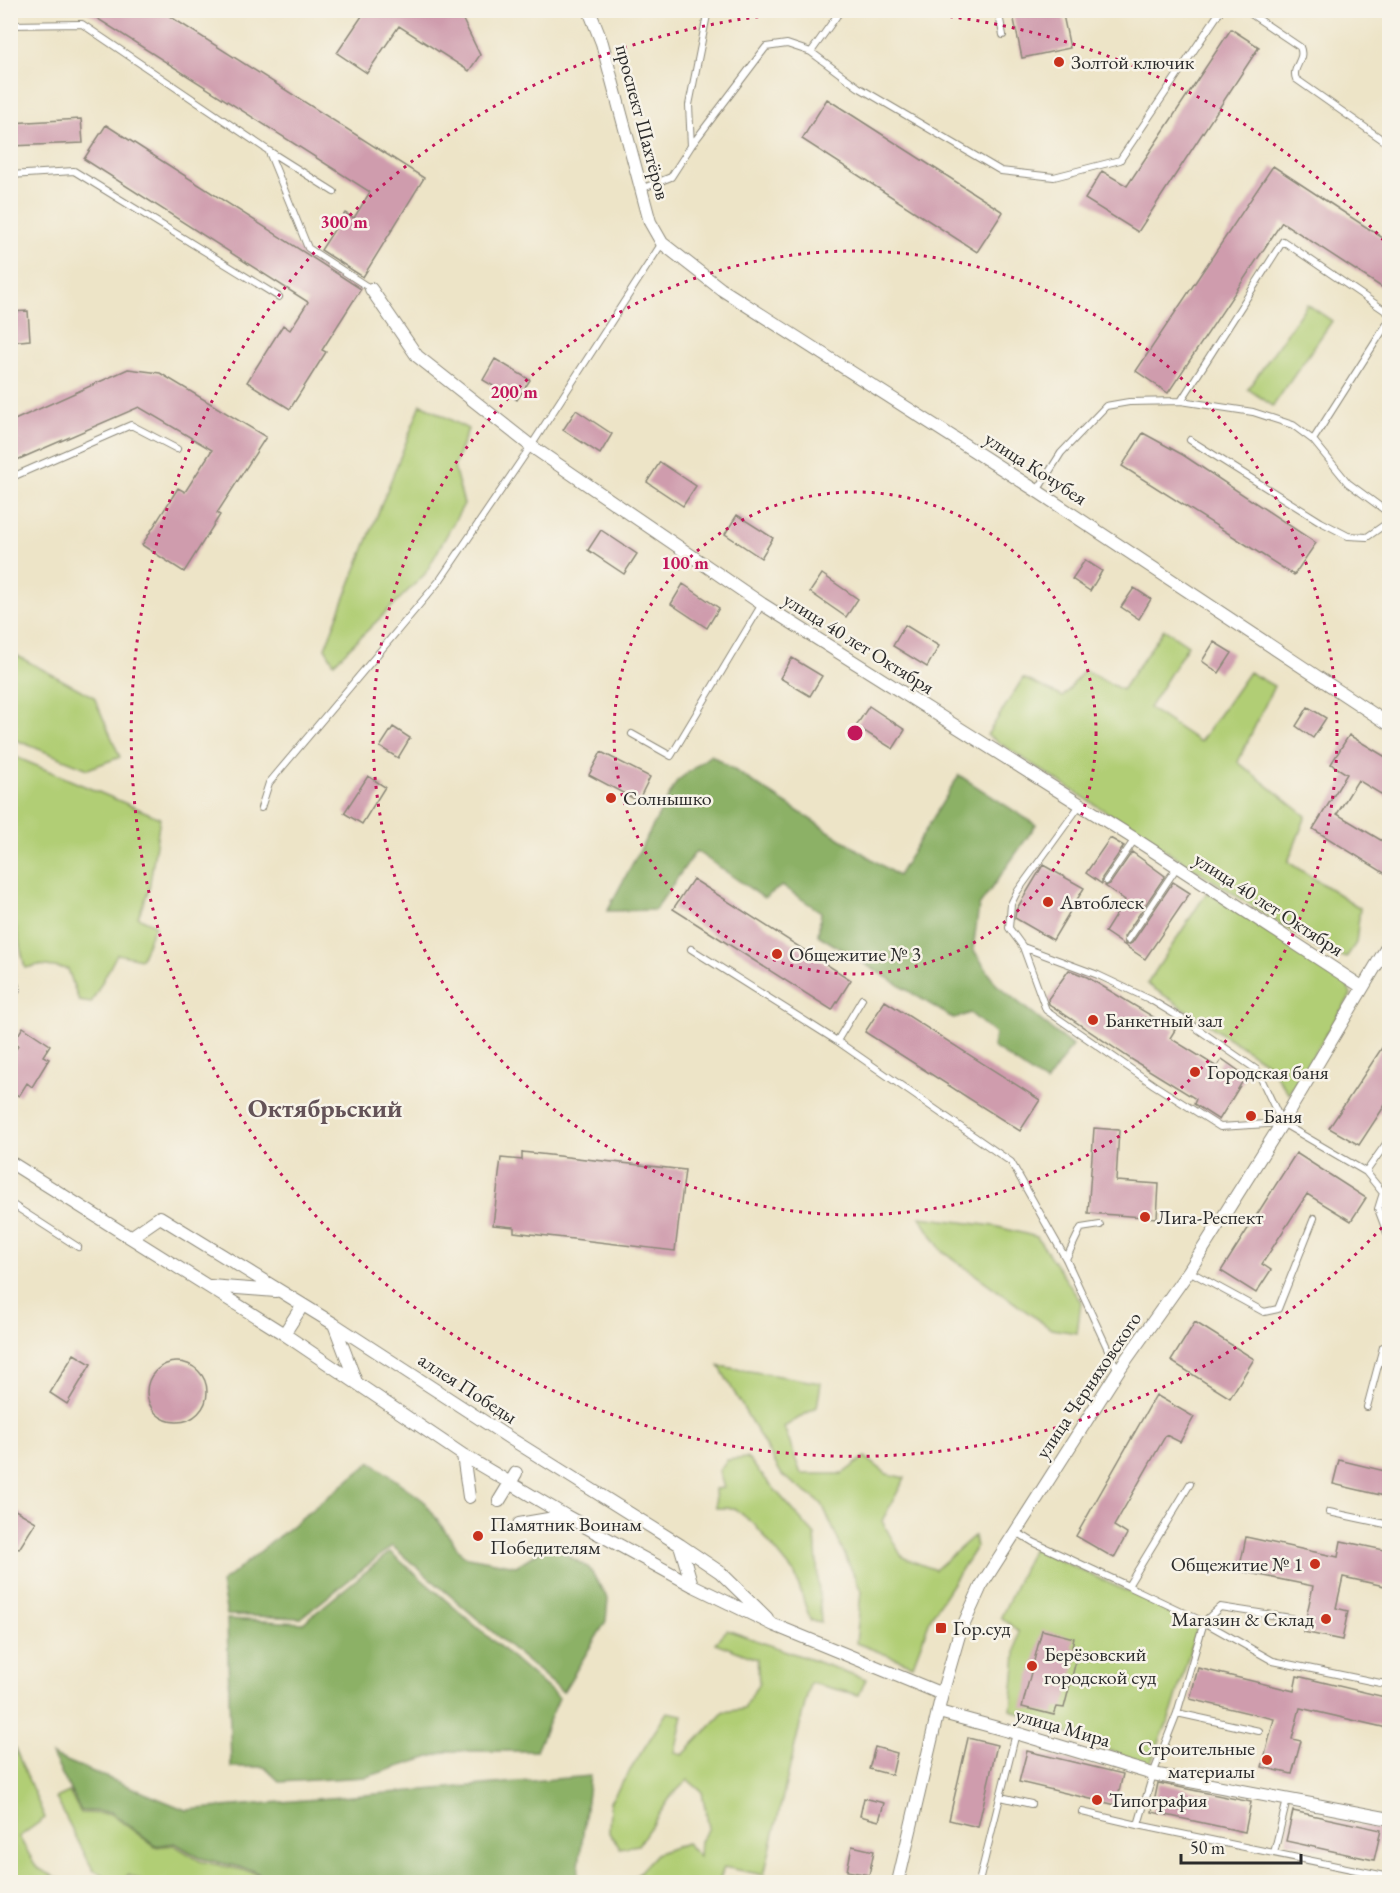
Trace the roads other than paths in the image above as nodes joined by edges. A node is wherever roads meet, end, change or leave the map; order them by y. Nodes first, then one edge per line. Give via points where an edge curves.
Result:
1 (589, 10) edge
2 (708, 10) edge
3 (841, 10) edge
4 (998, 10) edge
5 (1221, 10) edge
6 (1245, 10) edge
7 (10, 25) edge
8 (1003, 35) dead end
9 (811, 52) junction
10 (1389, 145) edge
11 (691, 146) junction
12 (268, 151) junction
13 (10, 175) edge
14 (640, 189) junction
15 (334, 192) dead end
16 (662, 243) junction
17 (371, 289) joint
18 (279, 297) dead end
19 (1389, 314) edge
20 (1389, 319) edge
21 (1181, 401) junction
22 (1190, 440) dead end
23 (1313, 440) junction
24 (531, 446) junction
25 (177, 449) dead end
26 (10, 478) edge
27 (1037, 491) junction
28 (1389, 514) edge
29 (1389, 521) edge
30 (762, 604) junction
31 (1389, 725) edge
32 (632, 734) dead end
33 (1080, 805) junction
34 (261, 808) dead end
35 (1135, 839) junction
36 (1177, 867) junction
37 (1106, 881) dead end
38 (1128, 940) dead end
39 (1389, 942) edge
40 (1023, 947) junction
41 (691, 949) dead end
42 (10, 967) edge
43 (1362, 987) junction
44 (862, 999) dead end
45 (10, 1002) edge
46 (837, 1041) junction
47 (1282, 1123) junction
48 (1389, 1138) edge
49 (10, 1162) edge
50 (1366, 1172) junction
51 (10, 1203) edge
52 (1314, 1218) dead end
53 (1100, 1226) dead end
54 (131, 1237) junction
55 (1389, 1241) edge
56 (78, 1247) dead end
57 (1066, 1259) junction
58 (1189, 1271) junction
59 (207, 1286) junction
60 (280, 1291) junction
61 (302, 1306) junction
62 (334, 1324) junction
63 (284, 1335) junction
64 (1389, 1348) edge
65 (1118, 1371) junction
66 (356, 1382) junction
67 (1367, 1407) dead end
68 (463, 1455) junction
69 (513, 1478) junction
70 (1190, 1484) dead end
71 (470, 1497) dead end
72 (499, 1501) dead end
73 (1329, 1512) dead end
74 (566, 1516) junction
75 (519, 1524) dead end
76 (1389, 1526) edge
77 (1015, 1531) junction
78 (680, 1545) junction
79 (692, 1585) junction
80 (1128, 1586) junction
81 (1291, 1618) dead end
82 (1204, 1622) junction
83 (774, 1625) junction
84 (1389, 1685) edge
85 (942, 1694) junction
86 (939, 1712) junction
87 (1177, 1713) junction
88 (1259, 1731) dead end
89 (1016, 1733) junction
90 (1153, 1774) junction
91 (1001, 1797) junction
92 (1287, 1800) junction
93 (1031, 1804) dead end
94 (1082, 1812) dead end
95 (1389, 1819) edge
96 (1138, 1825) junction
97 (1274, 1853) junction
98 (1389, 1877) edge
99 (898, 1882) edge
100 (979, 1882) edge

1 - 14 street, проспект Шахтёров via 602,43
2 - 11 lane via 689,105
3 - 9 lane
4 - 8 lane
5 - 9 lane via 1120,160 1054,177 1001,171 858,87
6 - 10 lane via 1300,47 1302,57 1294,72 1296,79
7 - 12 lane via 82,24
9 - 11 lane via 787,44 766,47
11 - 14 lane via 671,177
12 - 15 lane
12 - 17 lane via 308,248
13 - 18 lane via 74,171
14 - 16 street, проспект Шахтёров via 650,222
16 - 24 lane
16 - 27 street, улица Кочубея via 721,289
17 - 24 street, улица 40 лет Октября via 417,356
19 - 21 lane via 1283,241
20 - 23 lane
21 - 23 lane via 1253,412 1293,425
21 - 27 lane via 1106,406 1062,453
22 - 29 lane via 1348,536 1367,537
23 - 28 lane via 1348,483
24 - 30 street, улица 40 лет Октября
24 - 34 lane via 440,580 269,783
25 - 26 lane via 131,425
27 - 31 street, улица Кочубея
30 - 32 lane via 671,756
30 - 33 street, улица 40 лет Октября
33 - 35 street, улица 40 лет Октября
33 - 40 lane via 1011,904 1009,928
35 - 36 street, улица 40 лет Октября
35 - 37 lane
36 - 38 lane
36 - 43 street, улица 40 лет Октября
39 - 43 street, улица Черняховского
40 - 47 lane via 1098,975 1189,1023 1257,1070
40 - 47 lane via 1046,1010 1154,1085 1220,1127
41 - 46 lane
42 - 45 lane via 17,989
43 - 47 street, улица Черняховского
44 - 46 lane
46 - 57 lane via 1011,1162
47 - 50 lane
47 - 58 street, улица Черняховского
48 - 50 lane
49 - 54 street
50 - 55 lane via 1383,1193 1378,1209
51 - 56 lane
52 - 58 lane via 1278,1309 1264,1312
53 - 57 lane via 1081,1228
54 - 59 street
54 - 60 street, аллея Победы via 160,1217
57 - 65 lane
58 - 65 street, улица Черняховского
59 - 60 street
59 - 63 street
60 - 61 street, аллея Победы
61 - 62 street, аллея Победы
61 - 63 street
62 - 66 street
62 - 78 street, аллея Победы
63 - 66 street
64 - 67 lane via 1383,1347
65 - 77 street, улица Черняховского
66 - 68 street
68 - 69 street
68 - 71 street
69 - 72 street
69 - 74 street
70 - 80 lane
73 - 76 lane
74 - 75 street
74 - 79 street
77 - 80 lane
77 - 85 street, улица Черняховского via 981,1586 959,1635
78 - 79 street
78 - 83 street, аллея Победы via 720,1572
79 - 83 street
80 - 82 lane
81 - 82 lane via 1220,1607
82 - 84 lane via 1273,1661
82 - 87 lane
83 - 85 street
85 - 86 street, улица Черняховского
86 - 89 street, улица Мира
86 - 99 street, улица Черняховского
87 - 88 lane
87 - 90 lane
89 - 90 street, улица Мира
89 - 91 lane
90 - 92 street, улица Мира
90 - 96 lane
91 - 93 lane
91 - 100 lane
92 - 95 street, улица Мира
92 - 97 lane
94 - 96 lane
96 - 97 lane
97 - 98 lane

